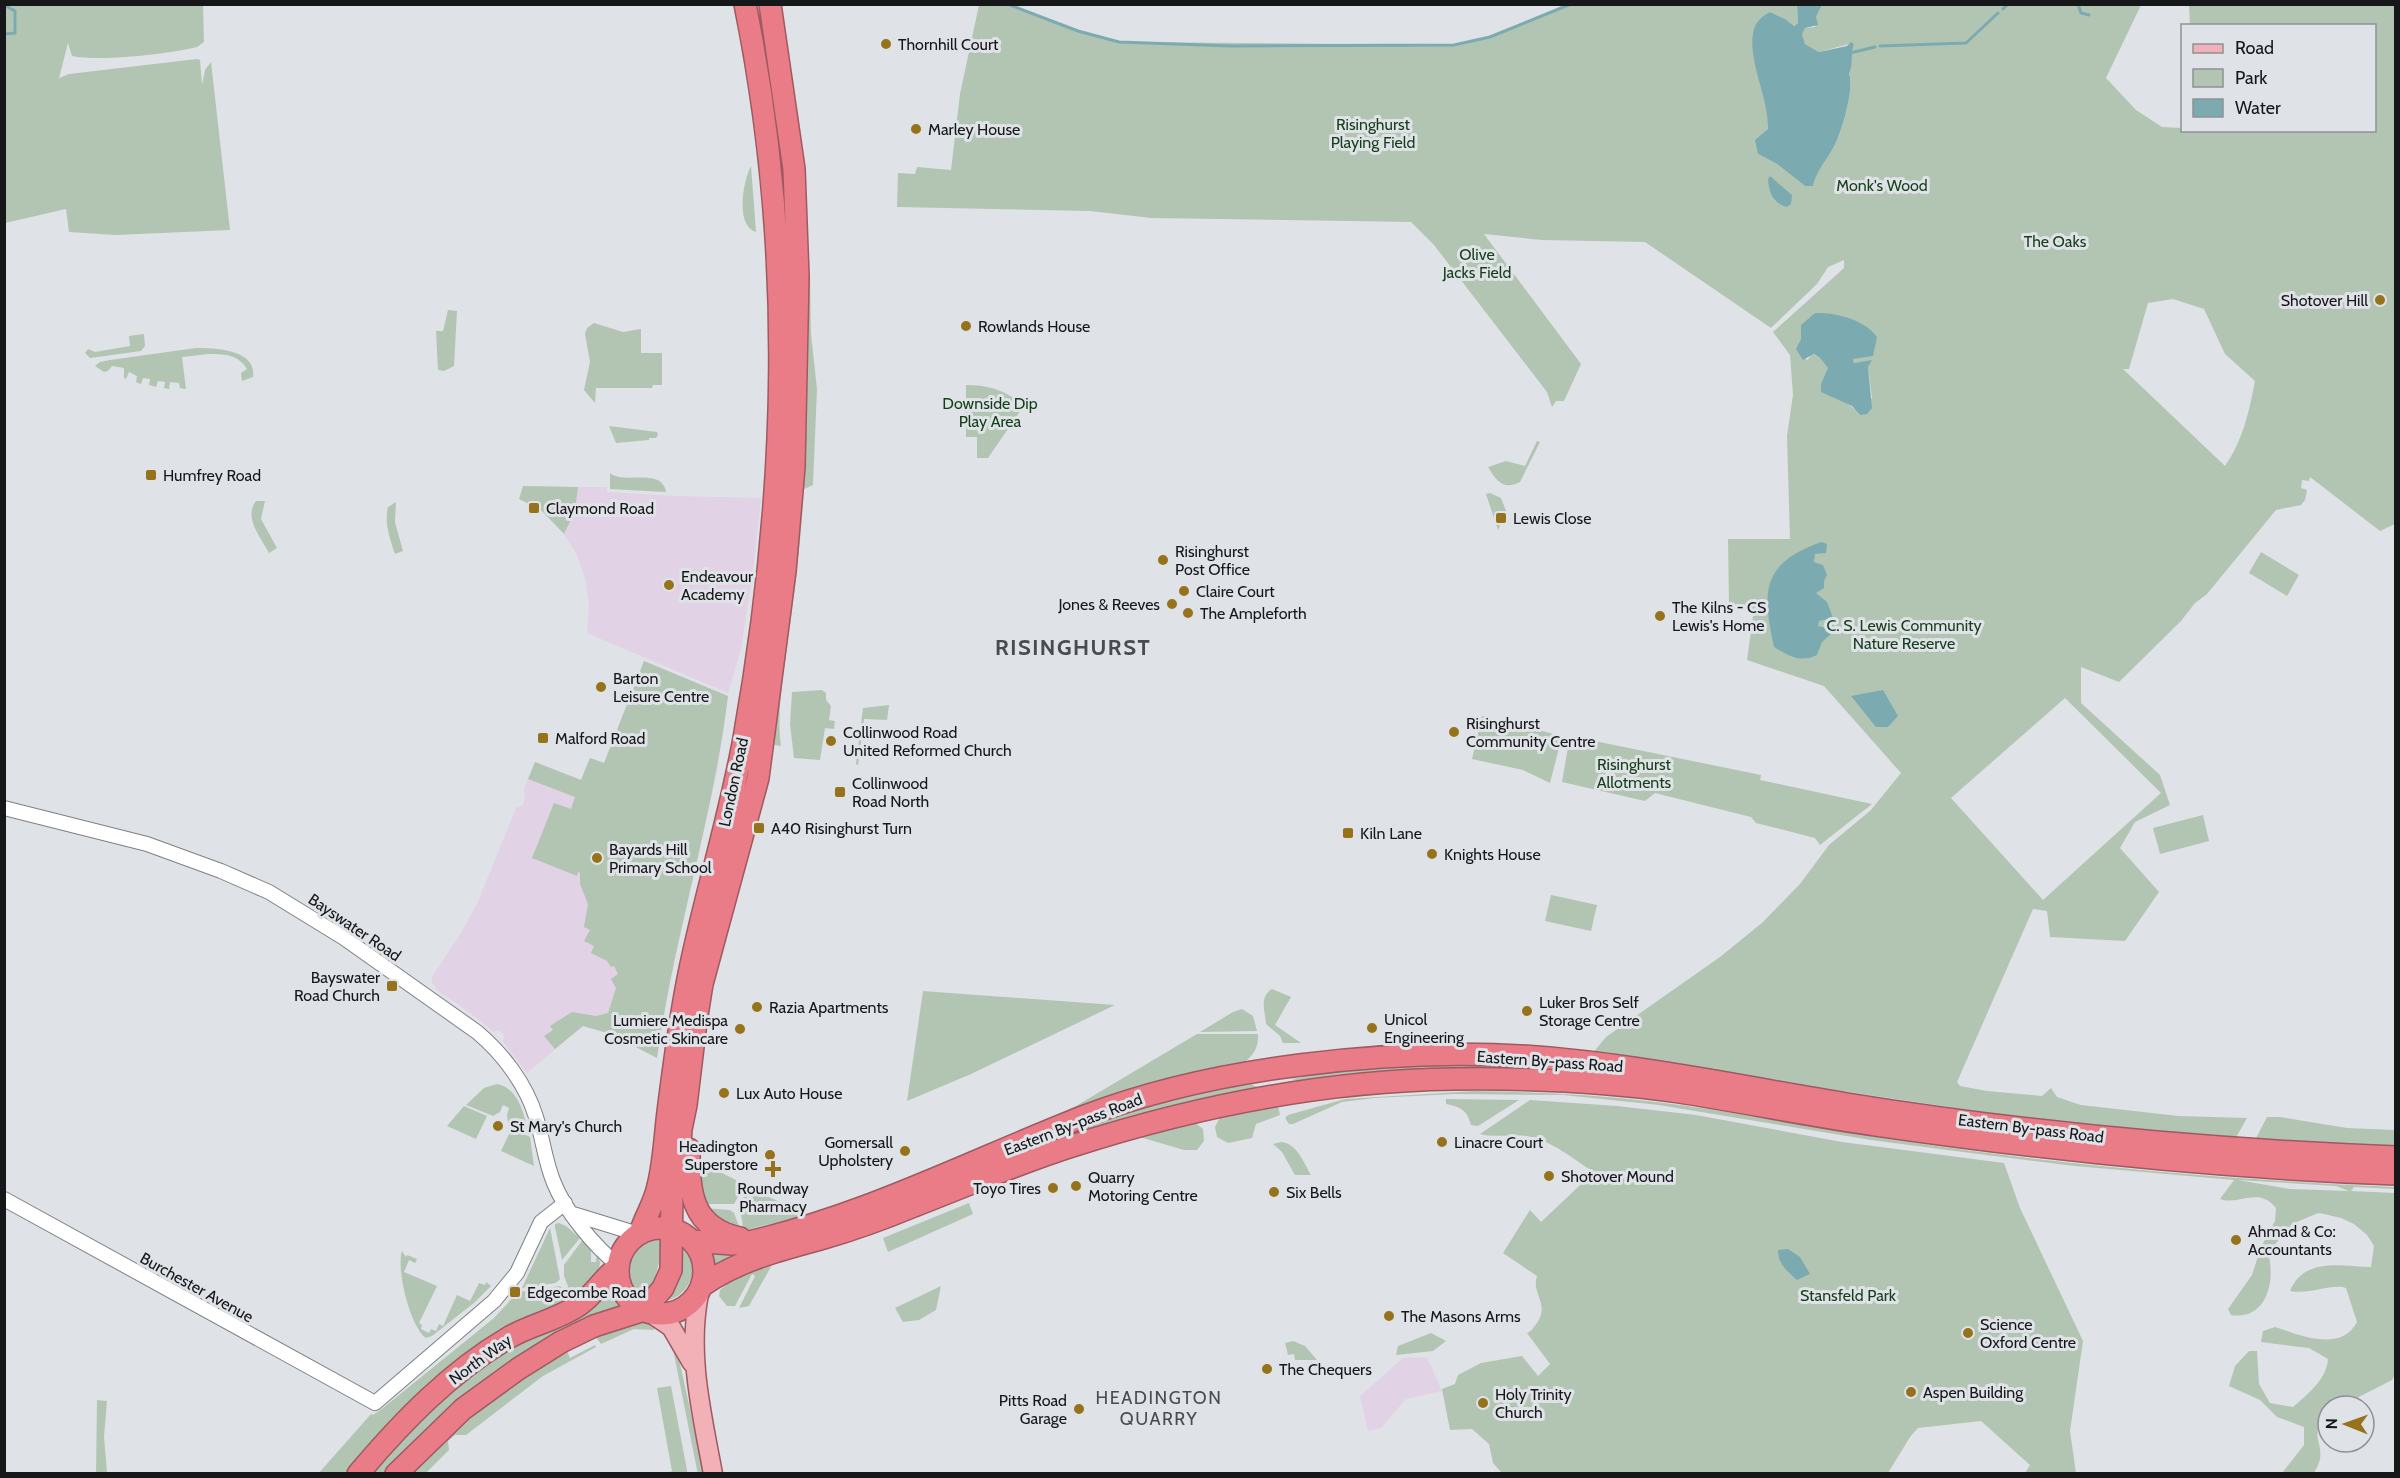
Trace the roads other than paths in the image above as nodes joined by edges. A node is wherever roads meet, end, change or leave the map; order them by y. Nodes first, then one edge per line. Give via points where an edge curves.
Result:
1 (745, 4) edge
2 (770, 4) edge
3 (789, 360) junction
4 (4, 808) edge
5 (2396, 1157) edge
6 (684, 1158) junction
7 (2396, 1174) edge
8 (4, 1199) edge
9 (569, 1209) junction
10 (639, 1233) junction
11 (684, 1236) junction
12 (755, 1240) junction
13 (618, 1266) junction
14 (701, 1290) junction
15 (647, 1311) junction
16 (694, 1368) junction
17 (375, 1403) joint
18 (358, 1473) edge
19 (396, 1473) edge
20 (713, 1473) edge

1 - 3 highway via 771,167 779,286
2 - 3 highway via 794,169 798,276
3 - 6 highway, London Road via 794,467 785,571 758,778 702,984 686,1105
3 - 10 highway, London Road via 756,663 739,760 689,973 659,1185
4 - 9 street, Bayswater Road via 147,844 252,884 300,909 443,1007 490,1043 523,1088 536,1117 553,1182
5 - 12 highway, Eastern By-pass Road via 2214,1147 2016,1127 1586,1061 1451,1054 1389,1057 1299,1065 1149,1096 1087,1116 874,1204
6 - 11 highway
6 - 11 highway via 672,1192
6 - 12 highway via 699,1215 720,1232
7 - 14 highway, Eastern By-pass Road via 2223,1164 2016,1145 1617,1085 1453,1079 1395,1082 1216,1107 1105,1136 1030,1160 880,1220 755,1257
8 - 17 street, Burchester Avenue
9 - 10 street
9 - 13 street, Bayswater Road via 580,1228
9 - 17 street, North Way via 541,1222 517,1273 494,1301
10 - 11 highway, Eastern By-pass Road via 659,1227
10 - 13 highway, London Road via 622,1252
11 - 12 highway, Eastern By-pass Road via 732,1244
11 - 14 highway via 703,1261
11 - 15 highway via 667,1280
13 - 15 highway via 623,1291
13 - 18 highway, North Way via 581,1304 506,1339 460,1373 410,1417
14 - 15 highway, Eastern By-pass Road via 687,1306 675,1312
14 - 16 main road via 695,1321
15 - 16 main road via 671,1327
15 - 19 highway, North Way via 594,1326 518,1369 463,1409
16 - 20 main road

